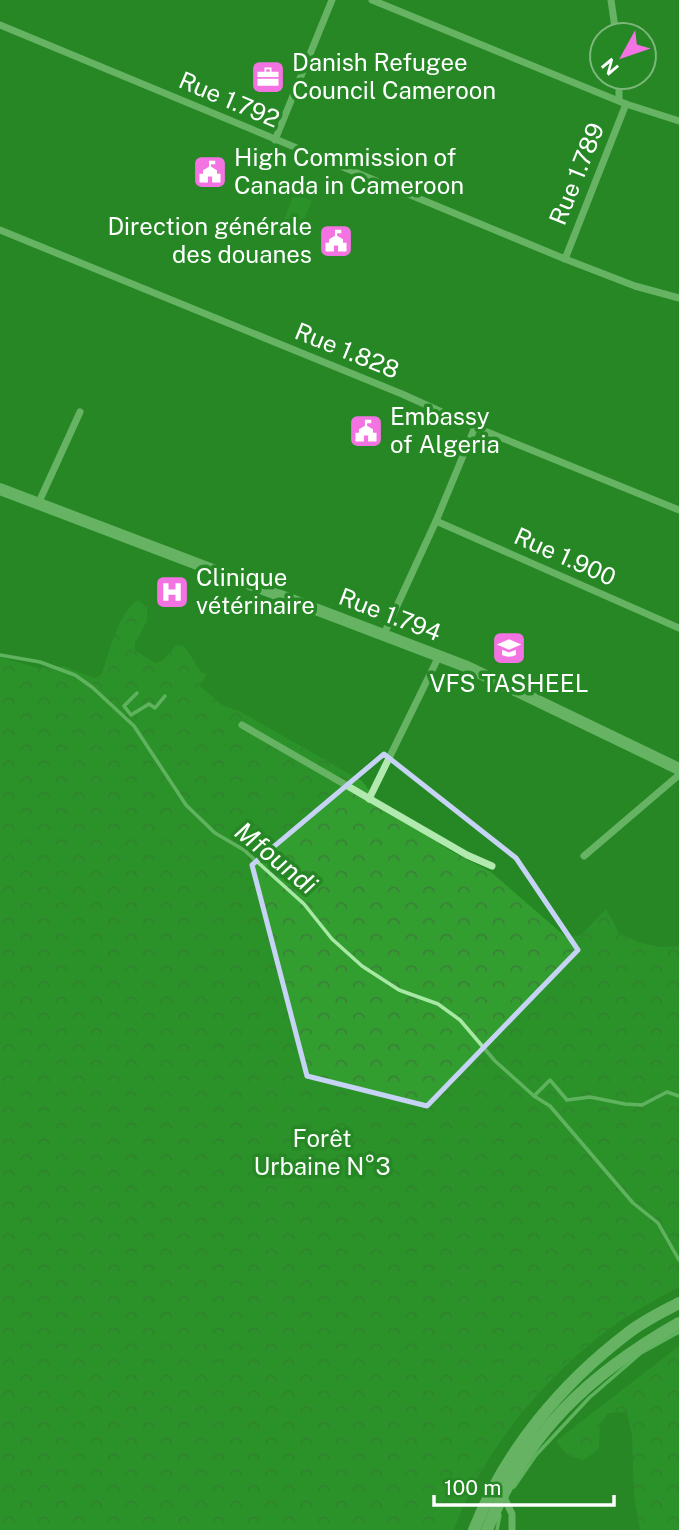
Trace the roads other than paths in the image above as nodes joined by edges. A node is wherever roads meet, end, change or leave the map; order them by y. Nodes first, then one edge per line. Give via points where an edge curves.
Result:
1 (332, 0) edge
2 (372, 0) edge
3 (611, 0) edge
4 (614, 21) edge
5 (0, 25) edge
6 (621, 91) edge
7 (622, 102) junction
8 (679, 121) edge
9 (275, 140) junction
10 (0, 230) edge
11 (565, 259) junction
12 (679, 298) edge
13 (80, 412) dead end
14 (475, 427) junction
15 (0, 489) edge
16 (38, 504) junction
17 (679, 510) edge
18 (436, 521) junction
19 (679, 628) edge
20 (384, 634) junction
21 (439, 656) junction
22 (242, 725) dead end
23 (679, 769) edge
24 (369, 799) junction
25 (584, 856) dead end
26 (492, 866) dead end
27 (679, 1303) edge
28 (679, 1323) edge
29 (502, 1493) junction
30 (474, 1530) edge
31 (487, 1530) edge
32 (512, 1530) edge

1 - 9 street
2 - 7 street
3 - 4 street
5 - 9 street, Rue 1.792
6 - 7 street
7 - 8 street
7 - 11 street, Rue 1.789
9 - 11 street, Rue 1.792
10 - 14 street, Rue 1.828
11 - 12 street, Rue 1.792
13 - 16 street
14 - 17 street, Rue 1.828
14 - 18 street
15 - 16 street, Rue 1.794
16 - 20 street, Rue 1.794
18 - 19 street, Rue 1.900
18 - 20 street
20 - 21 street, Rue 1.794
21 - 23 street, Rue 1.794
21 - 24 street
22 - 24 street
23 - 25 street
24 - 26 street
27 - 30 street via 629,1332 573,1380 501,1470
28 - 29 street via 637,1347 582,1390 529,1449
29 - 31 street
29 - 32 street via 512,1514

